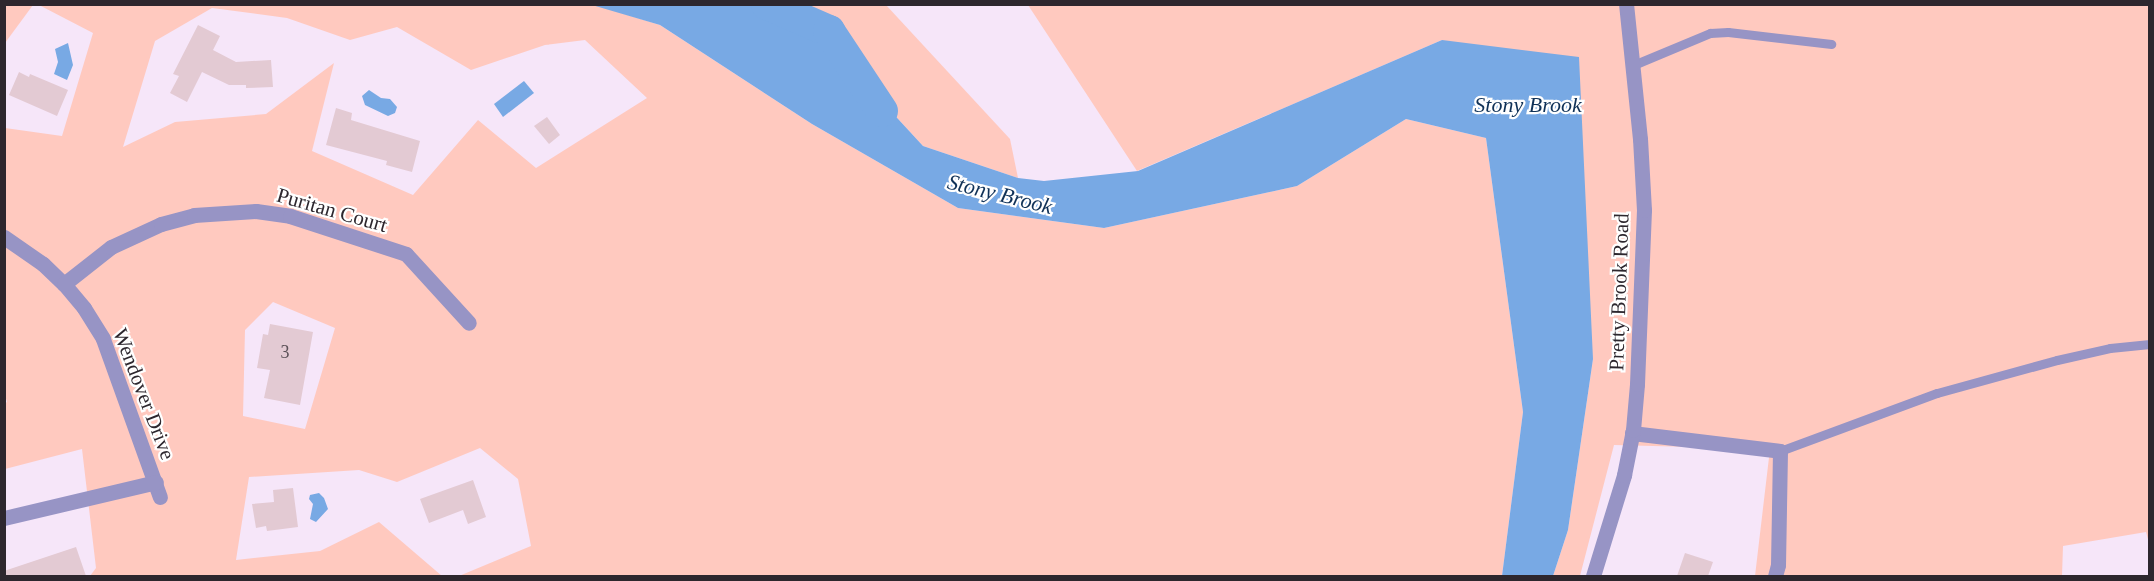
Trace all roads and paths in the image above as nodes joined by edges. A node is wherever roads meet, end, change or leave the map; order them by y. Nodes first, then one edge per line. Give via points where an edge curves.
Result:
1 (1626, 4) edge
2 (1831, 44) dead end
3 (1631, 66) junction
4 (4, 237) edge
5 (64, 284) junction
6 (469, 323) dead end
7 (2150, 344) edge
8 (1632, 433) junction
9 (1780, 451) junction
10 (156, 482) junction
11 (160, 497) dead end
12 (4, 518) edge
13 (1593, 576) edge
14 (1775, 576) edge

1 - 3 street, Pretty Brook Road
2 - 3 lane via 1710,33
3 - 8 street, Pretty Brook Road via 1644,210
4 - 5 street, Wendover Drive
5 - 6 street, Puritan Court via 111,247 161,224 203,214 256,211 290,216 406,254
5 - 10 street, Wendover Drive via 103,339
7 - 9 lane via 2057,360 1937,393
8 - 9 street
8 - 13 street, Pretty Brook Road via 1624,476
9 - 14 street
10 - 11 street, Wendover Drive
10 - 12 street

